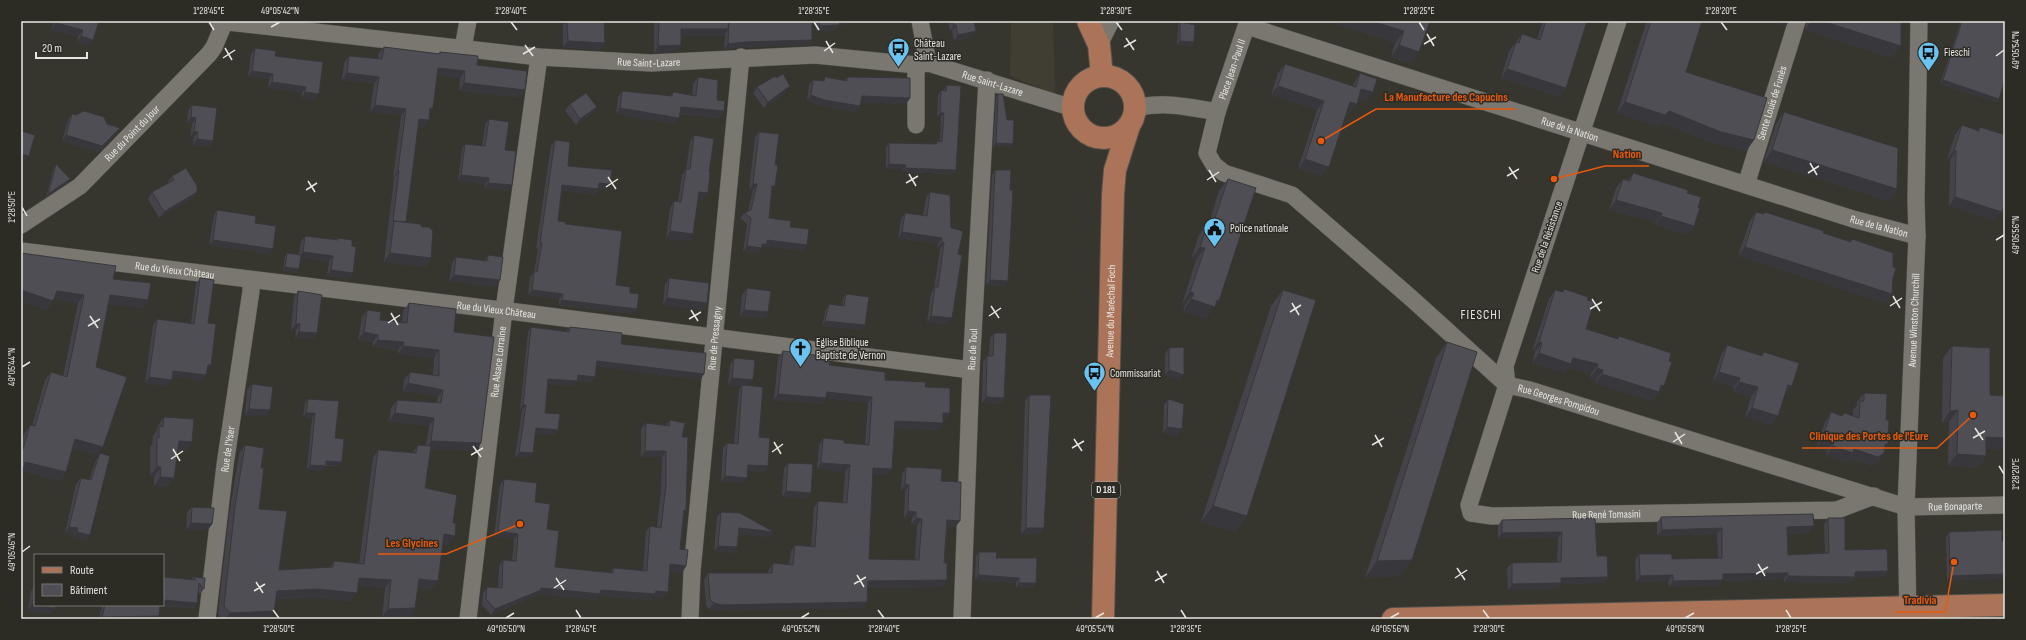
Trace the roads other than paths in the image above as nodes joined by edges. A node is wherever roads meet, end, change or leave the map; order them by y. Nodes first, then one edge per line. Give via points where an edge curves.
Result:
1 (468, 21) edge
2 (920, 21) edge
3 (1088, 21) edge
4 (1111, 21) edge
5 (1618, 21) edge
6 (1797, 21) edge
7 (1920, 21) edge
8 (223, 22) edge
9 (1247, 23) edge
10 (1099, 45) junction
11 (463, 48) junction
12 (741, 57) junction
13 (539, 58) junction
14 (922, 64) junction
15 (1102, 76) junction
16 (987, 80) junction
17 (1073, 108) junction
18 (1217, 112) junction
19 (1132, 117) junction
20 (916, 125) dead end
21 (1583, 133) junction
22 (1095, 137) junction
23 (1115, 170) junction
24 (1224, 173) joint
25 (1746, 185) junction
26 (21, 225) edge
27 (1917, 236) junction
28 (21, 251) edge
29 (251, 280) junction
30 (504, 310) junction
31 (714, 338) junction
32 (971, 370) junction
33 (1507, 385) junction
34 (1874, 496) junction
35 (2005, 505) edge
36 (1906, 507) junction
37 (2005, 605) edge
38 (1908, 613) edge
39 (1684, 616) edge
40 (207, 619) edge
41 (468, 619) edge
42 (690, 619) edge
43 (962, 619) edge
44 (1103, 619) edge
45 (1393, 619) edge

1 - 11 street
2 - 14 street
3 - 10 main road
4 - 10 street
5 - 21 street, Rue de la Résistance
6 - 25 street, Sente Louis de Funès
7 - 27 street, Avenue Winston Churchill
8 - 11 street, Rue Saint-Lazare
8 - 26 street, Rue du Point du Jour via 209,54 80,186
9 - 18 street, Place Jean-Paul II
9 - 21 street, Rue de la Nation
10 - 15 main road
11 - 13 street, Rue Saint-Lazare
12 - 13 street, Rue Saint-Lazare via 651,63
12 - 14 street, Rue Saint-Lazare via 815,55
12 - 31 street, Rue de Pressagny
13 - 30 street, Rue Alsace Lorraine
14 - 16 street, Rue Saint-Lazare
14 - 20 street
15 - 17 main road via 1083,84 1074,99
15 - 19 main road via 1114,77 1130,89 1134,98
16 - 17 street, Rue Saint-Lazare
16 - 32 street, Rue de Toul
17 - 22 main road via 1079,125
18 - 19 street, Place Jean-Paul II via 1170,104 1152,104
18 - 24 street, Place Jean-Paul II via 1207,153 1214,165
19 - 22 main road via 1113,137
19 - 23 main road, Avenue du Maréchal Foch / D 181
21 - 25 street, Rue de la Nation
21 - 33 street, Rue de la Résistance via 1505,366
22 - 23 main road, Avenue du Maréchal Foch / D 181
23 - 44 main road, Avenue du Maréchal Foch / D 181 via 1107,385
24 - 33 street, Rue Georges Pompidou via 1292,195
25 - 27 street, Rue de la Nation via 1852,220
27 - 36 street, Avenue Winston Churchill
28 - 29 street, Rue du Vieux Château
29 - 30 street, Rue du Vieux Château
29 - 40 street, Rue de l'Yser via 252,291 226,465
30 - 31 street, Rue du Vieux Château
30 - 41 street, Rue Alsace Lorraine
31 - 32 street, Rue du Vieux Château
31 - 42 street, Rue de Pressagny via 692,571
32 - 43 street, Rue de Toul
33 - 34 street, Rue Georges Pompidou
33 - 34 street, Rue René Tomasini via 1469,505 1471,513 1492,516 1837,510
34 - 36 street, Rue Georges Pompidou
35 - 36 street, Rue Bonaparte
36 - 38 street, Avenue Winston Churchill
37 - 38 main road
38 - 39 main road
39 - 45 main road

